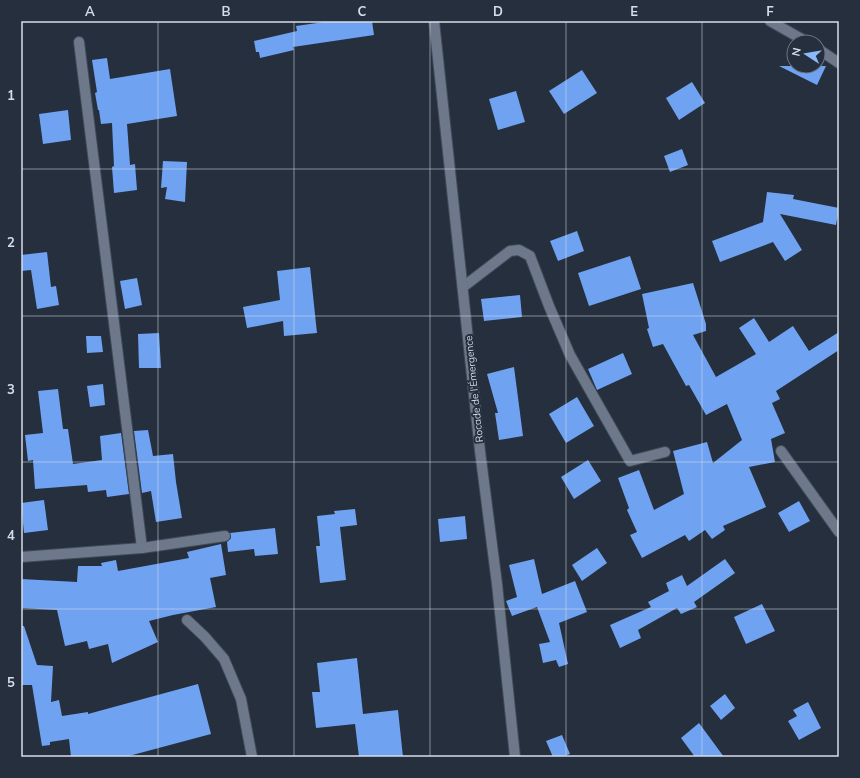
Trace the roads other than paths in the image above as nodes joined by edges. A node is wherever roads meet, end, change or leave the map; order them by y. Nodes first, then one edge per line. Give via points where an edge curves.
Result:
1 (434, 21) edge
2 (770, 21) edge
3 (793, 34) edge
4 (79, 42) dead end
5 (826, 54) edge
6 (839, 62) edge
7 (463, 287) junction
8 (781, 451) dead end
9 (665, 452) dead end
10 (839, 532) edge
11 (224, 536) dead end
12 (142, 548) junction
13 (21, 557) edge
14 (187, 620) dead end
15 (252, 757) edge
16 (515, 757) edge

1 - 7 street, Rocade de l'Émergence
2 - 3 street
4 - 12 street
5 - 6 street
7 - 9 street via 510,250 519,250 530,256 570,355 630,461
7 - 16 street, Rocade de l'Émergence
8 - 10 street
11 - 12 street
12 - 13 street
14 - 15 street via 224,659 240,698

